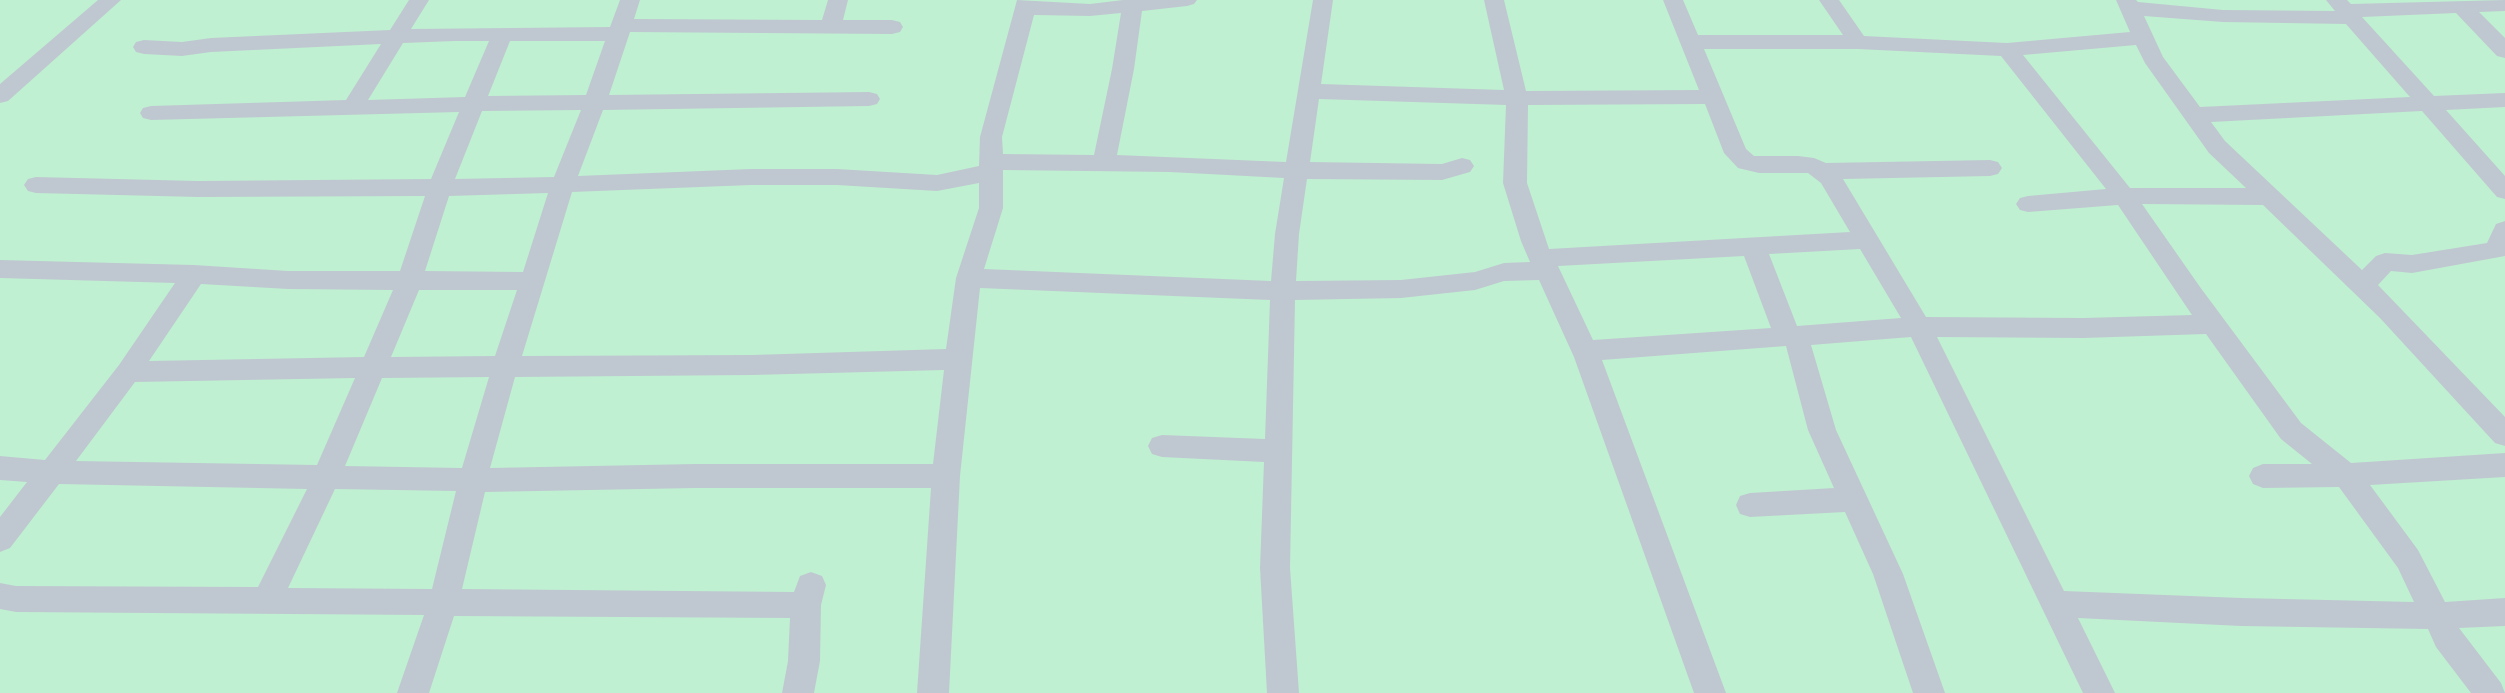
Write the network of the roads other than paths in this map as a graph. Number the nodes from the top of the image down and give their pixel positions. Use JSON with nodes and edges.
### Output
{"nodes":[{"id":1,"x":111,"y":0,"type":"edge"},
{"id":2,"x":419,"y":0,"type":"edge"},
{"id":3,"x":630,"y":0,"type":"edge"},
{"id":4,"x":838,"y":0,"type":"edge"},
{"id":5,"x":1187,"y":0,"type":"edge"},
{"id":6,"x":1323,"y":0,"type":"edge"},
{"id":7,"x":1494,"y":0,"type":"edge"},
{"id":8,"x":1673,"y":0,"type":"edge"},
{"id":9,"x":1829,"y":0,"type":"edge"},
{"id":10,"x":1133,"y":3,"type":"edge"},
{"id":11,"x":2458,"y":3,"type":"edge"},
{"id":12,"x":1026,"y":4,"type":"edge"},
{"id":13,"x":2128,"y":4,"type":"edge"},
{"id":14,"x":2505,"y":5,"type":"edge"},
{"id":15,"x":2344,"y":10,"type":"edge"},
{"id":16,"x":830,"y":27,"type":"junction"},
{"id":17,"x":892,"y":27,"type":"dead end"},
{"id":18,"x":620,"y":30,"type":"junction"},
{"id":19,"x":502,"y":34,"type":"junction"},
{"id":20,"x":398,"y":36,"type":"junction"},
{"id":21,"x":2144,"y":38,"type":"junction"},
{"id":22,"x":1691,"y":42,"type":"junction"},
{"id":23,"x":1858,"y":42,"type":"junction"},
{"id":24,"x":144,"y":47,"type":"dead end"},
{"id":25,"x":2007,"y":50,"type":"junction"},
{"id":26,"x":2505,"y":51,"type":"edge"},
{"id":27,"x":1309,"y":91,"type":"junction"},
{"id":28,"x":0,"y":96,"type":"edge"},
{"id":29,"x":1714,"y":97,"type":"junction"},
{"id":30,"x":1517,"y":98,"type":"junction"},
{"id":31,"x":869,"y":99,"type":"dead end"},
{"id":32,"x":2505,"y":100,"type":"edge"},
{"id":33,"x":595,"y":102,"type":"junction"},
{"id":34,"x":474,"y":104,"type":"junction"},
{"id":35,"x":2426,"y":104,"type":"junction"},
{"id":36,"x":352,"y":108,"type":"junction"},
{"id":37,"x":151,"y":113,"type":"dead end"},
{"id":38,"x":2194,"y":115,"type":"junction"},
{"id":39,"x":1104,"y":163,"type":"junction"},
{"id":40,"x":1462,"y":166,"type":"dead end"},
{"id":41,"x":991,"y":167,"type":"junction"},
{"id":42,"x":1297,"y":168,"type":"junction"},
{"id":43,"x":1990,"y":168,"type":"dead end"},
{"id":44,"x":1821,"y":171,"type":"junction"},
{"id":45,"x":36,"y":185,"type":"dead end"},
{"id":46,"x":562,"y":186,"type":"junction"},
{"id":47,"x":440,"y":187,"type":"junction"},
{"id":48,"x":2505,"y":190,"type":"edge"},
{"id":49,"x":2124,"y":196,"type":"junction"},
{"id":50,"x":2270,"y":197,"type":"junction"},
{"id":51,"x":2028,"y":204,"type":"dead end"},
{"id":52,"x":2505,"y":230,"type":"edge"},
{"id":53,"x":1866,"y":240,"type":"junction"},
{"id":54,"x":1753,"y":246,"type":"junction"},
{"id":55,"x":1545,"y":264,"type":"junction"},
{"id":56,"x":0,"y":269,"type":"edge"},
{"id":57,"x":194,"y":274,"type":"junction"},
{"id":58,"x":969,"y":278,"type":"junction"},
{"id":59,"x":410,"y":280,"type":"junction"},
{"id":60,"x":533,"y":281,"type":"junction"},
{"id":61,"x":2362,"y":286,"type":"junction"},
{"id":62,"x":1283,"y":291,"type":"junction"},
{"id":63,"x":2213,"y":324,"type":"junction"},
{"id":64,"x":1919,"y":327,"type":"junction"},
{"id":65,"x":1792,"y":336,"type":"junction"},
{"id":66,"x":1584,"y":351,"type":"junction"},
{"id":67,"x":959,"y":359,"type":"junction"},
{"id":68,"x":506,"y":366,"type":"junction"},
{"id":69,"x":373,"y":367,"type":"junction"},
{"id":70,"x":128,"y":372,"type":"junction"},
{"id":71,"x":2505,"y":435,"type":"edge"},
{"id":72,"x":1162,"y":446,"type":"dead end"},
{"id":73,"x":1279,"y":451,"type":"junction"},
{"id":74,"x":2505,"y":465,"type":"edge"},
{"id":75,"x":0,"y":468,"type":"edge"},
{"id":76,"x":53,"y":472,"type":"junction"},
{"id":77,"x":2346,"y":475,"type":"junction"},
{"id":78,"x":327,"y":476,"type":"junction"},
{"id":79,"x":946,"y":476,"type":"junction"},
{"id":80,"x":2263,"y":476,"type":"dead end"},
{"id":81,"x":474,"y":480,"type":"junction"},
{"id":82,"x":1854,"y":498,"type":"junction"},
{"id":83,"x":1750,"y":505,"type":"dead end"},
{"id":84,"x":0,"y":539,"type":"edge"},
{"id":85,"x":0,"y":596,"type":"edge"},
{"id":86,"x":267,"y":600,"type":"junction"},
{"id":87,"x":444,"y":601,"type":"junction"},
{"id":88,"x":2055,"y":604,"type":"junction"},
{"id":89,"x":2505,"y":612,"type":"edge"},
{"id":90,"x":2436,"y":616,"type":"junction"},
{"id":91,"x":413,"y":693,"type":"edge"},
{"id":92,"x":798,"y":693,"type":"edge"},
{"id":93,"x":933,"y":693,"type":"edge"},
{"id":94,"x":1283,"y":693,"type":"edge"},
{"id":95,"x":1710,"y":693,"type":"edge"},
{"id":96,"x":1929,"y":693,"type":"edge"},
{"id":97,"x":2099,"y":693,"type":"edge"},
{"id":98,"x":2490,"y":693,"type":"edge"}],
"edges":[{"from":1,"to":28,"type":"street"},
{"from":2,"to":20,"type":"street"},
{"from":3,"to":18,"type":"street"},
{"from":4,"to":16,"type":"street"},
{"from":5,"to":10,"type":"street"},
{"from":6,"to":27,"type":"street"},
{"from":7,"to":30,"type":"street"},
{"from":8,"to":22,"type":"street"},
{"from":9,"to":23,"type":"street"},
{"from":10,"to":12,"type":"street"},
{"from":10,"to":39,"type":"street"},
{"from":11,"to":14,"type":"street"},
{"from":11,"to":15,"type":"street"},
{"from":11,"to":26,"type":"street"},
{"from":12,"to":41,"type":"street"},
{"from":13,"to":15,"type":"street"},
{"from":13,"to":21,"type":"street"},
{"from":15,"to":35,"type":"street"},
{"from":16,"to":17,"type":"street"},
{"from":16,"to":18,"type":"street"},
{"from":18,"to":19,"type":"street"},
{"from":18,"to":33,"type":"street"},
{"from":19,"to":20,"type":"street"},
{"from":19,"to":34,"type":"street"},
{"from":20,"to":24,"type":"street"},
{"from":20,"to":36,"type":"street"},
{"from":21,"to":25,"type":"street"},
{"from":21,"to":38,"type":"street"},
{"from":22,"to":23,"type":"street"},
{"from":22,"to":29,"type":"street"},
{"from":23,"to":25,"type":"street"},
{"from":25,"to":49,"type":"street"},
{"from":27,"to":30,"type":"street"},
{"from":27,"to":42,"type":"street"},
{"from":29,"to":30,"type":"street"},
{"from":29,"to":44,"type":"street"},
{"from":30,"to":55,"type":"street"},
{"from":31,"to":33,"type":"street"},
{"from":32,"to":35,"type":"street"},
{"from":33,"to":34,"type":"street"},
{"from":33,"to":46,"type":"street"},
{"from":34,"to":36,"type":"street"},
{"from":34,"to":47,"type":"street"},
{"from":35,"to":38,"type":"street"},
{"from":35,"to":48,"type":"street"},
{"from":36,"to":37,"type":"street"},
{"from":38,"to":50,"type":"street"},
{"from":39,"to":41,"type":"street"},
{"from":39,"to":42,"type":"street"},
{"from":40,"to":42,"type":"street"},
{"from":41,"to":46,"type":"street"},
{"from":41,"to":58,"type":"street"},
{"from":42,"to":62,"type":"street"},
{"from":43,"to":44,"type":"street"},
{"from":44,"to":53,"type":"street"},
{"from":45,"to":47,"type":"street"},
{"from":46,"to":47,"type":"street"},
{"from":46,"to":60,"type":"street"},
{"from":47,"to":59,"type":"street"},
{"from":49,"to":50,"type":"street"},
{"from":49,"to":51,"type":"street"},
{"from":49,"to":63,"type":"street"},
{"from":50,"to":61,"type":"street"},
{"from":52,"to":61,"type":"street"},
{"from":53,"to":54,"type":"street"},
{"from":53,"to":64,"type":"street"},
{"from":54,"to":55,"type":"street"},
{"from":54,"to":65,"type":"street"},
{"from":55,"to":62,"type":"street"},
{"from":55,"to":66,"type":"street"},
{"from":56,"to":57,"type":"street"},
{"from":57,"to":59,"type":"street"},
{"from":57,"to":70,"type":"street"},
{"from":58,"to":62,"type":"street"},
{"from":58,"to":67,"type":"street"},
{"from":59,"to":60,"type":"street"},
{"from":59,"to":69,"type":"street"},
{"from":60,"to":68,"type":"street"},
{"from":61,"to":71,"type":"street"},
{"from":62,"to":73,"type":"street"},
{"from":63,"to":64,"type":"street"},
{"from":63,"to":77,"type":"street"},
{"from":64,"to":65,"type":"street"},
{"from":64,"to":88,"type":"street"},
{"from":65,"to":66,"type":"street"},
{"from":65,"to":82,"type":"street"},
{"from":66,"to":95,"type":"street"},
{"from":67,"to":68,"type":"street"},
{"from":67,"to":79,"type":"street"},
{"from":68,"to":69,"type":"street"},
{"from":68,"to":81,"type":"street"},
{"from":69,"to":70,"type":"street"},
{"from":69,"to":78,"type":"street"},
{"from":70,"to":76,"type":"street"},
{"from":72,"to":73,"type":"street"},
{"from":73,"to":94,"type":"street"},
{"from":74,"to":77,"type":"street"},
{"from":75,"to":76,"type":"street"},
{"from":76,"to":78,"type":"street"},
{"from":76,"to":84,"type":"street"},
{"from":77,"to":80,"type":"street"},
{"from":77,"to":90,"type":"street"},
{"from":78,"to":81,"type":"street"},
{"from":78,"to":86,"type":"street"},
{"from":79,"to":81,"type":"street"},
{"from":79,"to":93,"type":"street"},
{"from":81,"to":87,"type":"street"},
{"from":82,"to":83,"type":"street"},
{"from":82,"to":96,"type":"street"},
{"from":85,"to":86,"type":"street"},
{"from":86,"to":87,"type":"street"},
{"from":87,"to":91,"type":"street"},
{"from":87,"to":92,"type":"street"},
{"from":88,"to":90,"type":"street"},
{"from":88,"to":97,"type":"street"},
{"from":89,"to":90,"type":"street"},
{"from":90,"to":98,"type":"street"}]}
